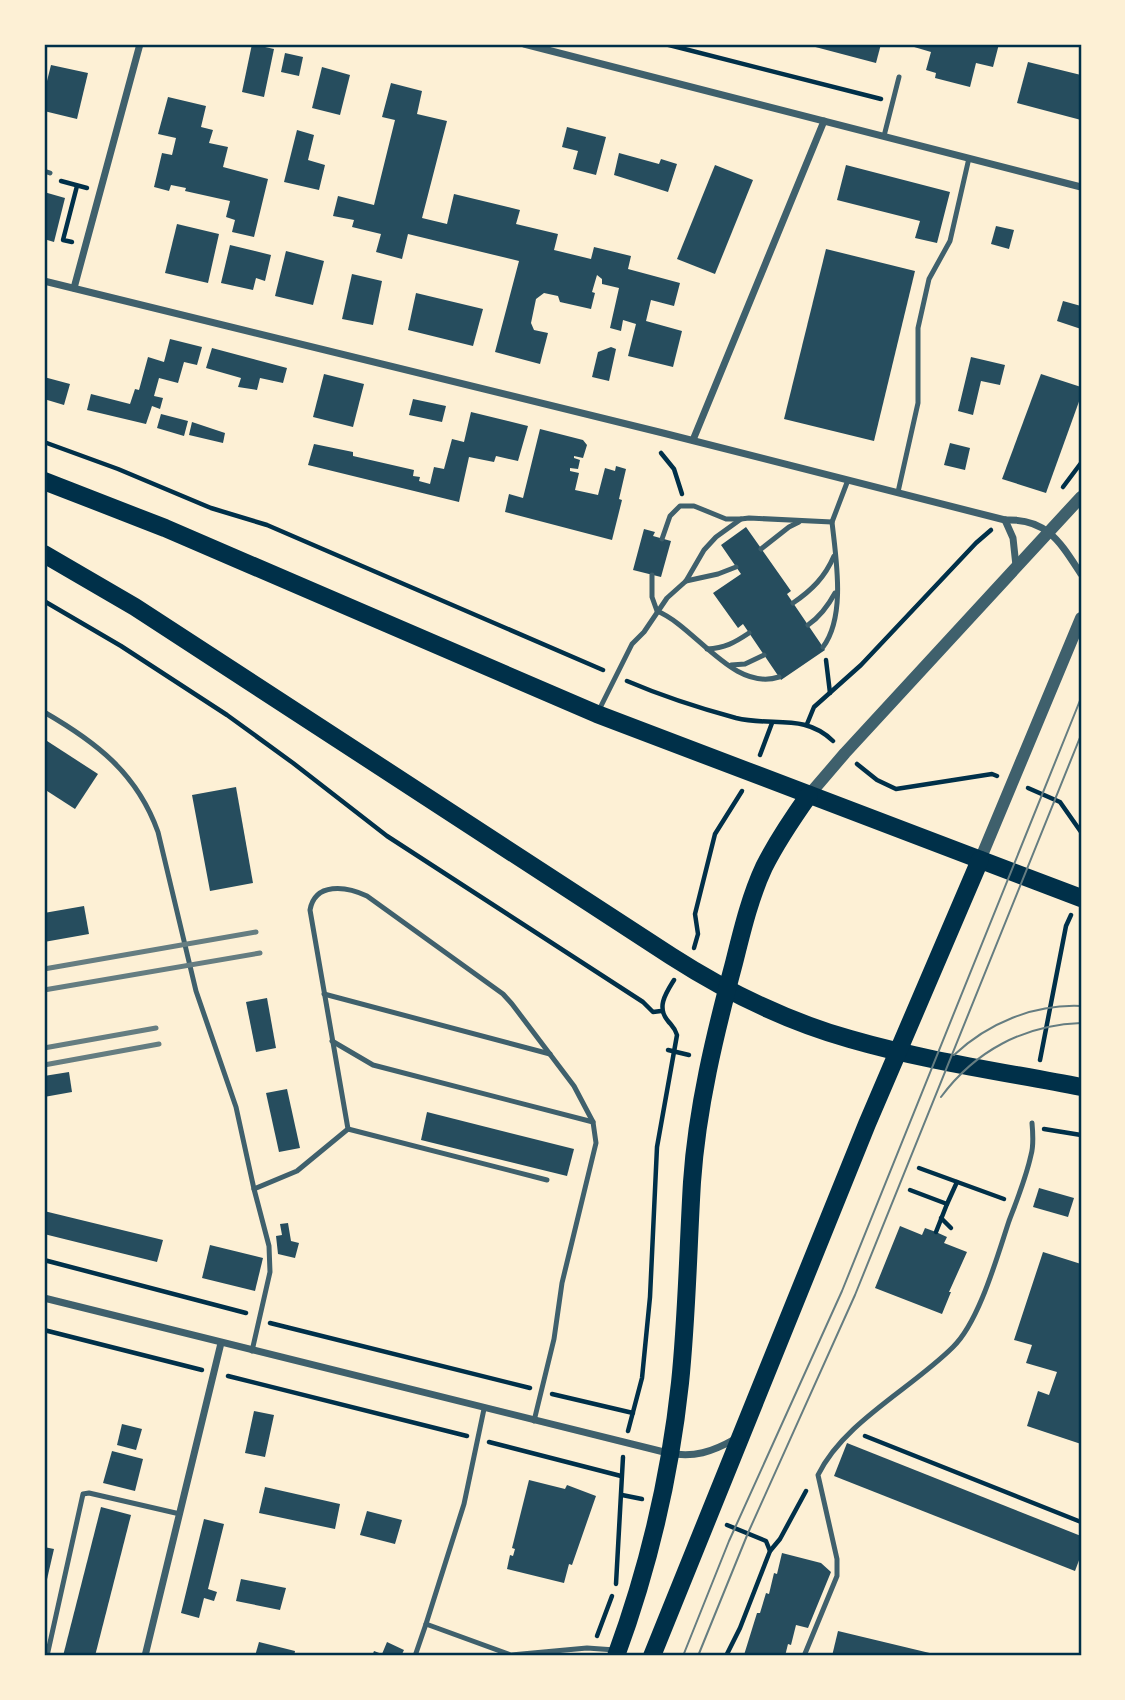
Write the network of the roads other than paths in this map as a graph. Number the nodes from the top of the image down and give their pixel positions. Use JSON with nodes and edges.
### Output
{"nodes":[{"id":1,"x":140,"y":44,"type":"edge"},
{"id":2,"x":524,"y":44,"type":"edge"},
{"id":3,"x":899,"y":77,"type":"dead end"},
{"id":4,"x":824,"y":121,"type":"junction"},
{"id":5,"x":884,"y":136,"type":"junction"},
{"id":6,"x":969,"y":158,"type":"junction"},
{"id":7,"x":1081,"y":187,"type":"edge"},
{"id":8,"x":44,"y":281,"type":"edge"},
{"id":9,"x":74,"y":288,"type":"junction"},
{"id":10,"x":693,"y":440,"type":"junction"},
{"id":11,"x":848,"y":480,"type":"junction"},
{"id":12,"x":44,"y":481,"type":"edge"},
{"id":13,"x":898,"y":492,"type":"junction"},
{"id":14,"x":1081,"y":497,"type":"edge"},
{"id":15,"x":741,"y":519,"type":"junction"},
{"id":16,"x":1005,"y":520,"type":"junction"},
{"id":17,"x":802,"y":521,"type":"junction"},
{"id":18,"x":832,"y":522,"type":"junction"},
{"id":19,"x":1050,"y":533,"type":"junction"},
{"id":20,"x":662,"y":539,"type":"dead end"},
{"id":21,"x":761,"y":549,"type":"dead end"},
{"id":22,"x":835,"y":553,"type":"junction"},
{"id":23,"x":44,"y":554,"type":"edge"},
{"id":24,"x":736,"y":566,"type":"dead end"},
{"id":25,"x":1016,"y":569,"type":"junction"},
{"id":26,"x":1081,"y":574,"type":"edge"},
{"id":27,"x":652,"y":575,"type":"dead end"},
{"id":28,"x":687,"y":581,"type":"junction"},
{"id":29,"x":836,"y":590,"type":"junction"},
{"id":30,"x":793,"y":603,"type":"dead end"},
{"id":31,"x":657,"y":611,"type":"junction"},
{"id":32,"x":1081,"y":618,"type":"edge"},
{"id":33,"x":808,"y":625,"type":"dead end"},
{"id":34,"x":749,"y":633,"type":"dead end"},
{"id":35,"x":823,"y":647,"type":"road end"},
{"id":36,"x":707,"y":649,"type":"junction"},
{"id":37,"x":764,"y":655,"type":"dead end"},
{"id":38,"x":728,"y":664,"type":"junction"},
{"id":39,"x":779,"y":677,"type":"dead end"},
{"id":40,"x":44,"y":712,"type":"edge"},
{"id":41,"x":597,"y":714,"type":"junction"},
{"id":42,"x":809,"y":795,"type":"junction"},
{"id":43,"x":980,"y":860,"type":"junction"},
{"id":44,"x":1081,"y":898,"type":"edge"},
{"id":45,"x":727,"y":989,"type":"junction"},
{"id":46,"x":324,"y":994,"type":"junction"},
{"id":47,"x":332,"y":1041,"type":"junction"},
{"id":48,"x":897,"y":1052,"type":"junction"},
{"id":49,"x":550,"y":1054,"type":"junction"},
{"id":50,"x":1081,"y":1087,"type":"edge"},
{"id":51,"x":593,"y":1122,"type":"junction"},
{"id":52,"x":1032,"y":1124,"type":"dead end"},
{"id":53,"x":348,"y":1129,"type":"junction"},
{"id":54,"x":547,"y":1180,"type":"dead end"},
{"id":55,"x":254,"y":1189,"type":"junction"},
{"id":56,"x":44,"y":1298,"type":"edge"},
{"id":57,"x":221,"y":1343,"type":"junction"},
{"id":58,"x":252,"y":1351,"type":"junction"},
{"id":59,"x":484,"y":1409,"type":"junction"},
{"id":60,"x":534,"y":1421,"type":"junction"},
{"id":61,"x":741,"y":1435,"type":"junction"},
{"id":62,"x":668,"y":1453,"type":"junction"},
{"id":63,"x":180,"y":1514,"type":"junction"},
{"id":64,"x":426,"y":1624,"type":"junction"},
{"id":65,"x":617,"y":1653,"type":"edge"},
{"id":66,"x":47,"y":1656,"type":"edge"},
{"id":67,"x":145,"y":1656,"type":"edge"},
{"id":68,"x":415,"y":1656,"type":"edge"},
{"id":69,"x":511,"y":1656,"type":"edge"},
{"id":70,"x":652,"y":1656,"type":"edge"},
{"id":71,"x":804,"y":1656,"type":"edge"}],
"edges":[{"from":1,"to":9,"type":"street"},
{"from":2,"to":4,"type":"street"},
{"from":3,"to":5,"type":"lane"},
{"from":4,"to":5,"type":"street"},
{"from":4,"to":10,"type":"street"},
{"from":5,"to":6,"type":"street"},
{"from":6,"to":7,"type":"street"},
{"from":6,"to":13,"type":"lane"},
{"from":8,"to":9,"type":"street"},
{"from":9,"to":10,"type":"street"},
{"from":10,"to":11,"type":"street"},
{"from":11,"to":13,"type":"street"},
{"from":11,"to":18,"type":"lane"},
{"from":12,"to":41,"type":"main road"},
{"from":13,"to":16,"type":"street"},
{"from":14,"to":19,"type":"street"},
{"from":15,"to":17,"type":"lane"},
{"from":15,"to":20,"type":"lane"},
{"from":15,"to":28,"type":"lane"},
{"from":16,"to":19,"type":"street"},
{"from":16,"to":25,"type":"street"},
{"from":17,"to":18,"type":"lane"},
{"from":17,"to":21,"type":"lane"},
{"from":18,"to":22,"type":"lane"},
{"from":19,"to":25,"type":"street"},
{"from":19,"to":26,"type":"street"},
{"from":22,"to":29,"type":"lane"},
{"from":22,"to":30,"type":"lane"},
{"from":23,"to":45,"type":"main road"},
{"from":24,"to":28,"type":"lane"},
{"from":25,"to":42,"type":"street"},
{"from":27,"to":31,"type":"lane"},
{"from":28,"to":31,"type":"lane"},
{"from":29,"to":33,"type":"lane"},
{"from":29,"to":35,"type":"lane"},
{"from":31,"to":36,"type":"lane"},
{"from":31,"to":41,"type":"lane"},
{"from":32,"to":43,"type":"street"},
{"from":34,"to":36,"type":"lane"},
{"from":36,"to":38,"type":"lane"},
{"from":37,"to":38,"type":"lane"},
{"from":38,"to":39,"type":"lane"},
{"from":40,"to":55,"type":"lane"},
{"from":41,"to":42,"type":"main road"},
{"from":42,"to":43,"type":"main road"},
{"from":42,"to":45,"type":"main road"},
{"from":43,"to":44,"type":"main road"},
{"from":43,"to":48,"type":"main road"},
{"from":45,"to":48,"type":"main road"},
{"from":45,"to":62,"type":"main road"},
{"from":46,"to":47,"type":"lane"},
{"from":46,"to":49,"type":"lane"},
{"from":46,"to":49,"type":"lane"},
{"from":47,"to":51,"type":"lane"},
{"from":47,"to":53,"type":"lane"},
{"from":48,"to":50,"type":"main road"},
{"from":48,"to":61,"type":"main road"},
{"from":49,"to":51,"type":"lane"},
{"from":51,"to":60,"type":"lane"},
{"from":52,"to":71,"type":"lane"},
{"from":53,"to":54,"type":"lane"},
{"from":53,"to":55,"type":"lane"},
{"from":55,"to":58,"type":"lane"},
{"from":56,"to":57,"type":"street"},
{"from":57,"to":58,"type":"street"},
{"from":57,"to":63,"type":"street"},
{"from":58,"to":59,"type":"street"},
{"from":59,"to":60,"type":"street"},
{"from":59,"to":64,"type":"lane"},
{"from":60,"to":62,"type":"street"},
{"from":61,"to":62,"type":"street"},
{"from":61,"to":70,"type":"main road"},
{"from":62,"to":65,"type":"main road"},
{"from":63,"to":66,"type":"lane"},
{"from":63,"to":67,"type":"street"},
{"from":64,"to":68,"type":"lane"},
{"from":64,"to":69,"type":"lane"},
{"from":65,"to":69,"type":"lane"}]}
